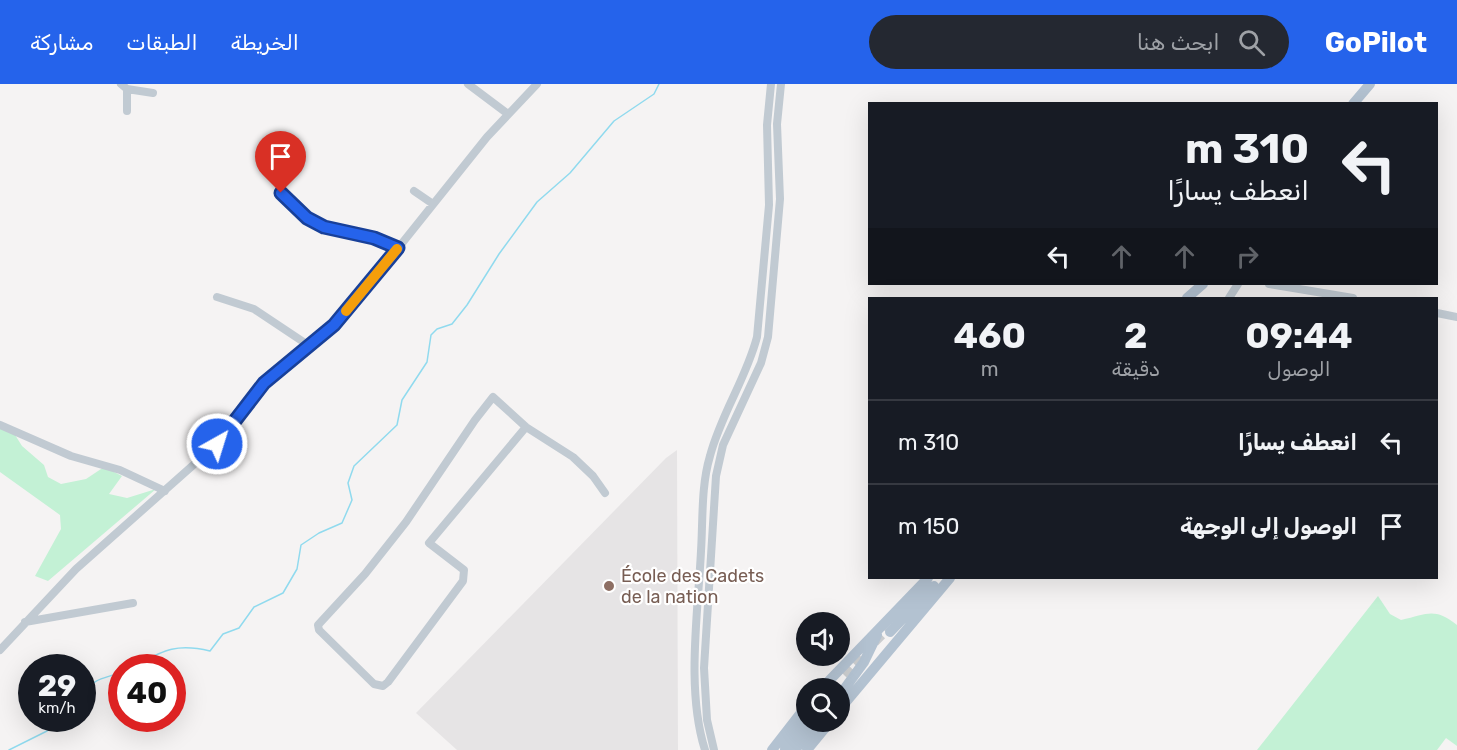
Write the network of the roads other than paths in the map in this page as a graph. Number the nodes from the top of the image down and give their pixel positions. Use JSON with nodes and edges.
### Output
{"nodes":[{"id":1,"x":537,"y":84,"type":"edge"},
{"id":2,"x":771,"y":84,"type":"edge"},
{"id":3,"x":781,"y":84,"type":"edge"},
{"id":4,"x":1360,"y":84,"type":"edge"},
{"id":5,"x":1370,"y":84,"type":"edge"},
{"id":6,"x":473,"y":85,"type":"edge"},
{"id":7,"x":124,"y":86,"type":"edge"},
{"id":8,"x":153,"y":93,"type":"dead end"},
{"id":9,"x":1346,"y":102,"type":"edge"},
{"id":10,"x":1355,"y":102,"type":"edge"},
{"id":11,"x":127,"y":111,"type":"dead end"},
{"id":12,"x":508,"y":114,"type":"junction"},
{"id":13,"x":414,"y":191,"type":"dead end"},
{"id":14,"x":281,"y":193,"type":"dead end"},
{"id":15,"x":433,"y":204,"type":"junction"},
{"id":16,"x":398,"y":248,"type":"junction"},
{"id":17,"x":1191,"y":285,"type":"edge"},
{"id":18,"x":1202,"y":285,"type":"edge"},
{"id":19,"x":1275,"y":285,"type":"edge"},
{"id":20,"x":217,"y":297,"type":"dead end"},
{"id":21,"x":1180,"y":297,"type":"edge"},
{"id":22,"x":1188,"y":297,"type":"edge"},
{"id":23,"x":1347,"y":297,"type":"edge"},
{"id":24,"x":1438,"y":313,"type":"edge"},
{"id":25,"x":1457,"y":317,"type":"edge"},
{"id":26,"x":308,"y":345,"type":"junction"},
{"id":27,"x":0,"y":425,"type":"edge"},
{"id":28,"x":526,"y":426,"type":"junction"},
{"id":29,"x":165,"y":491,"type":"junction"},
{"id":30,"x":604,"y":493,"type":"dead end"},
{"id":31,"x":927,"y":579,"type":"edge"},
{"id":32,"x":935,"y":579,"type":"edge"},
{"id":33,"x":941,"y":579,"type":"edge"},
{"id":34,"x":949,"y":579,"type":"edge"},
{"id":35,"x":133,"y":603,"type":"dead end"},
{"id":36,"x":26,"y":622,"type":"junction"},
{"id":37,"x":889,"y":631,"type":"junction"},
{"id":38,"x":0,"y":650,"type":"edge"},
{"id":39,"x":834,"y":678,"type":"edge"},
{"id":40,"x":850,"y":681,"type":"edge"},
{"id":41,"x":850,"y":687,"type":"edge"},
{"id":42,"x":850,"y":693,"type":"edge"},
{"id":43,"x":796,"y":725,"type":"edge"},
{"id":44,"x":796,"y":730,"type":"edge"},
{"id":45,"x":798,"y":732,"type":"edge"},
{"id":46,"x":806,"y":732,"type":"edge"},
{"id":47,"x":813,"y":732,"type":"edge"},
{"id":48,"x":822,"y":732,"type":"edge"},
{"id":49,"x":783,"y":749,"type":"edge"},
{"id":50,"x":705,"y":750,"type":"edge"},
{"id":51,"x":714,"y":750,"type":"edge"},
{"id":52,"x":800,"y":750,"type":"edge"},
{"id":53,"x":807,"y":750,"type":"edge"}],
"edges":[{"from":1,"to":12,"type":"street"},
{"from":2,"to":50,"type":"street"},
{"from":3,"to":51,"type":"street"},
{"from":4,"to":9,"type":"main road"},
{"from":5,"to":10,"type":"main road"},
{"from":6,"to":12,"type":"street"},
{"from":7,"to":8,"type":"street"},
{"from":7,"to":11,"type":"street"},
{"from":12,"to":15,"type":"street"},
{"from":13,"to":15,"type":"street"},
{"from":14,"to":16,"type":"street"},
{"from":15,"to":16,"type":"street"},
{"from":16,"to":26,"type":"street"},
{"from":17,"to":21,"type":"main road"},
{"from":18,"to":22,"type":"main road"},
{"from":19,"to":23,"type":"street"},
{"from":20,"to":26,"type":"street"},
{"from":24,"to":25,"type":"street"},
{"from":26,"to":29,"type":"street"},
{"from":27,"to":29,"type":"street"},
{"from":28,"to":28,"type":"street"},
{"from":28,"to":30,"type":"street"},
{"from":29,"to":36,"type":"street"},
{"from":31,"to":37,"type":"main road"},
{"from":32,"to":37,"type":"main road"},
{"from":33,"to":37,"type":"main road"},
{"from":34,"to":37,"type":"main road"},
{"from":35,"to":36,"type":"street"},
{"from":36,"to":38,"type":"street"},
{"from":37,"to":39,"type":"main road"},
{"from":37,"to":40,"type":"main road"},
{"from":37,"to":41,"type":"main road"},
{"from":37,"to":42,"type":"main road"},
{"from":43,"to":49,"type":"main road"},
{"from":44,"to":49,"type":"main road"},
{"from":45,"to":49,"type":"main road"},
{"from":46,"to":49,"type":"main road"},
{"from":47,"to":52,"type":"main road"},
{"from":48,"to":53,"type":"main road"}]}
